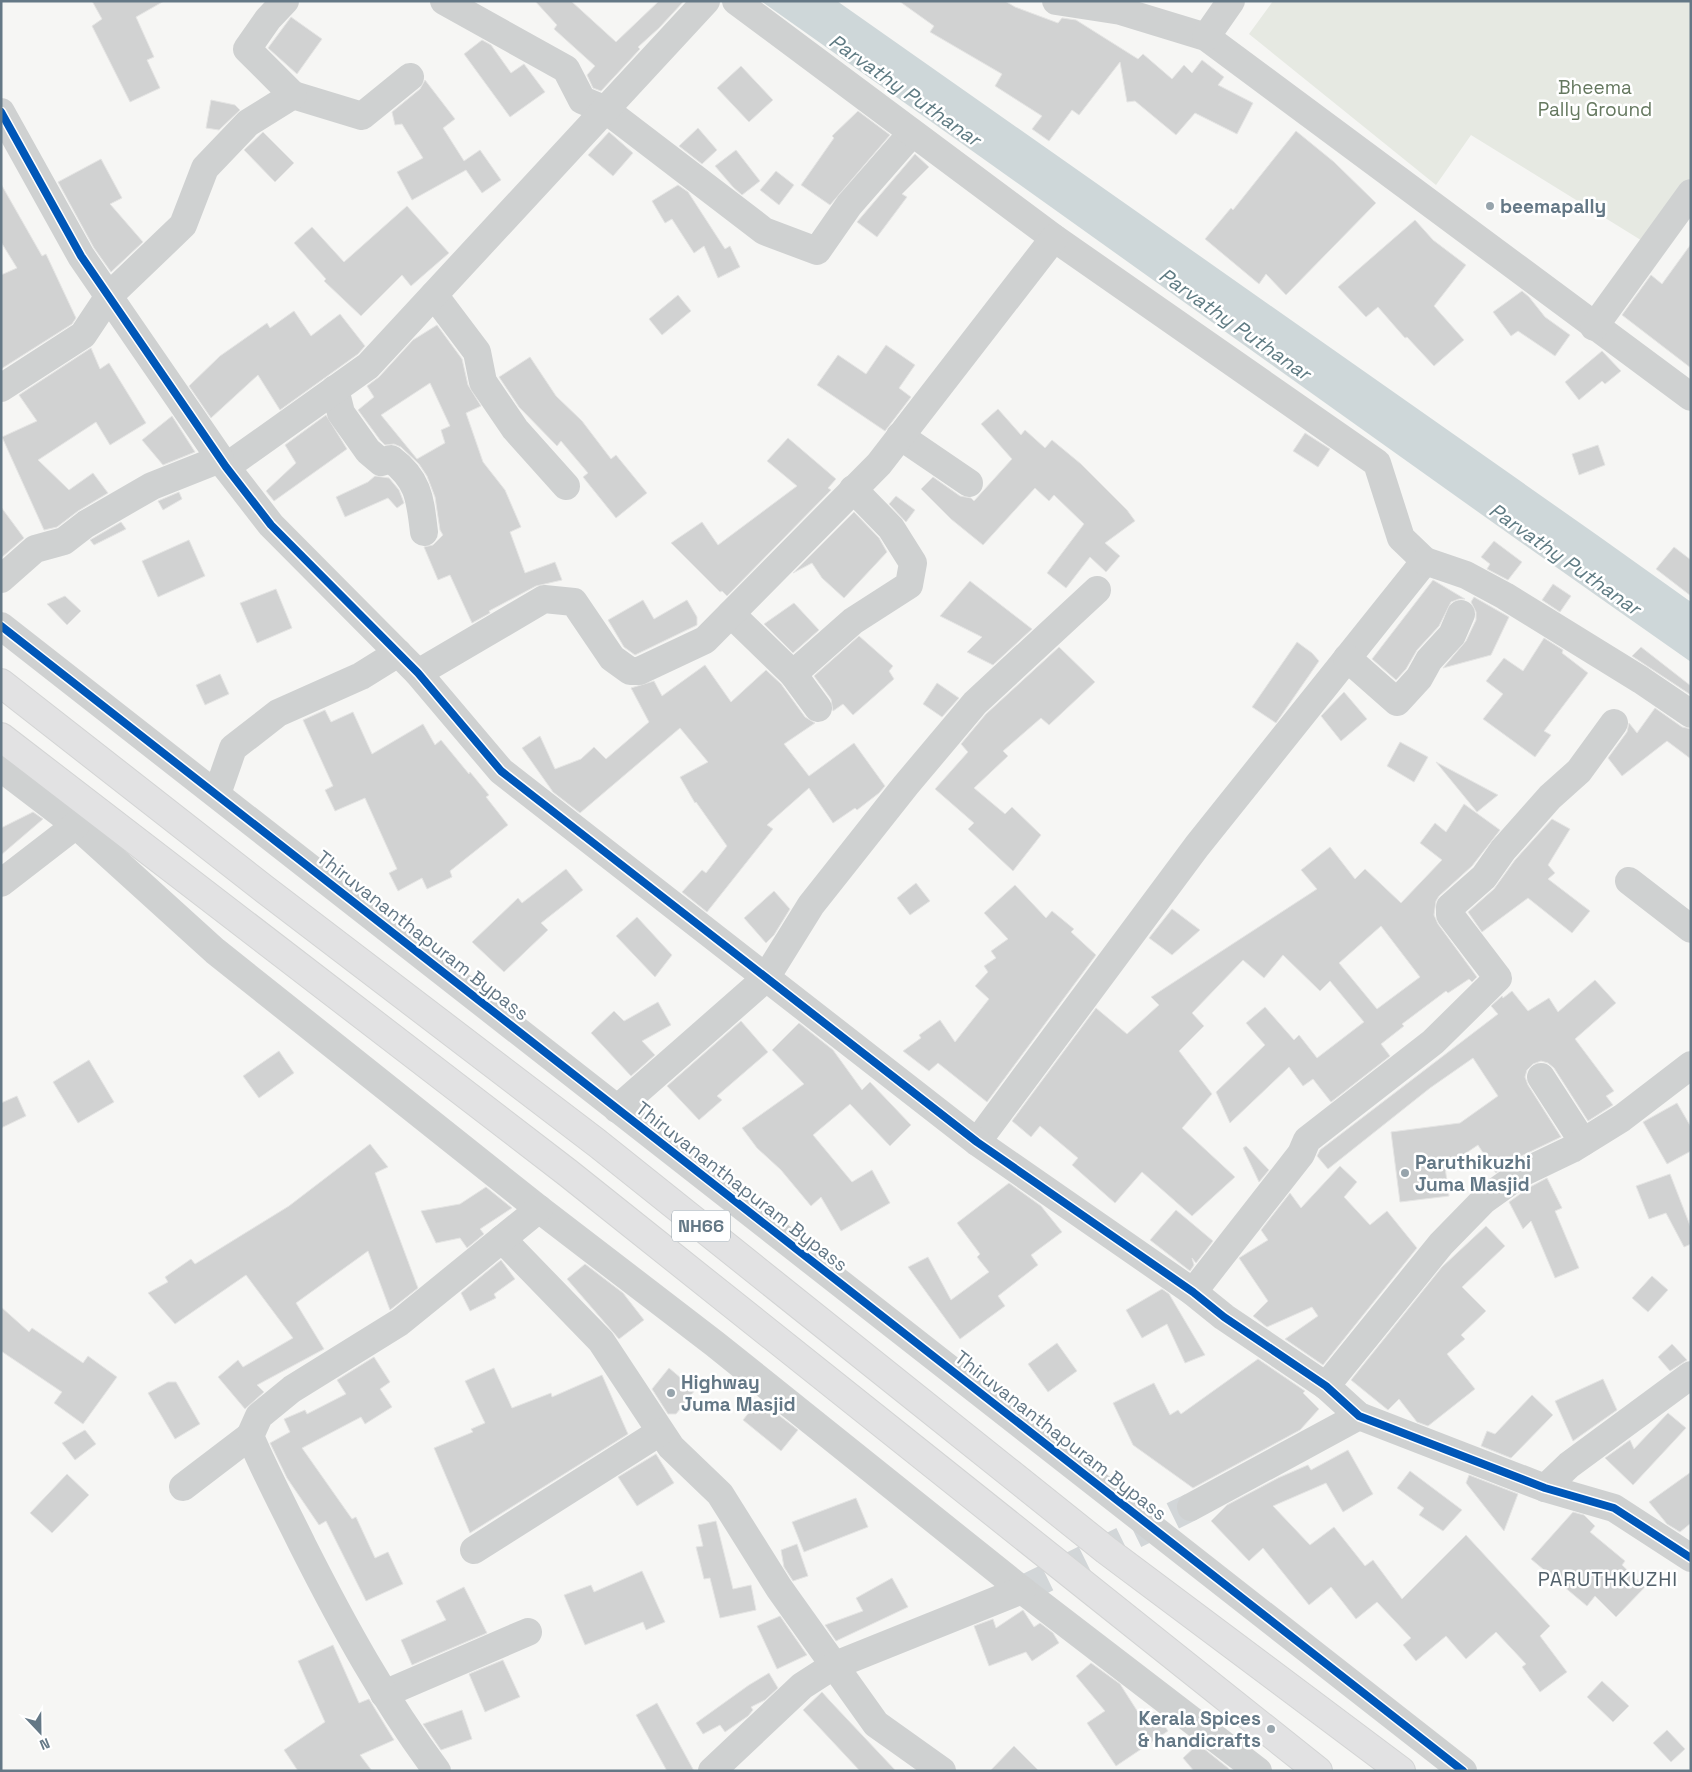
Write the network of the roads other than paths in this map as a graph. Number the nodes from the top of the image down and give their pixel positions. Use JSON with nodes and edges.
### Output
{"nodes":[{"id":1,"x":285,"y":1,"type":"edge"},
{"id":2,"x":444,"y":1,"type":"edge"},
{"id":3,"x":706,"y":1,"type":"edge"},
{"id":4,"x":736,"y":1,"type":"edge"},
{"id":5,"x":1056,"y":1,"type":"edge"},
{"id":6,"x":1231,"y":1,"type":"edge"},
{"id":7,"x":1206,"y":37,"type":"junction"},
{"id":8,"x":410,"y":77,"type":"dead end"},
{"id":9,"x":293,"y":94,"type":"junction"},
{"id":10,"x":606,"y":110,"type":"junction"},
{"id":11,"x":1,"y":112,"type":"edge"},
{"id":12,"x":912,"y":133,"type":"junction"},
{"id":13,"x":1691,"y":193,"type":"edge"},
{"id":14,"x":1054,"y":238,"type":"junction"},
{"id":15,"x":434,"y":295,"type":"junction"},
{"id":16,"x":109,"y":296,"type":"junction"},
{"id":17,"x":1594,"y":327,"type":"junction"},
{"id":18,"x":1,"y":388,"type":"edge"},
{"id":19,"x":335,"y":389,"type":"junction"},
{"id":20,"x":1691,"y":397,"type":"edge"},
{"id":21,"x":900,"y":436,"type":"junction"},
{"id":22,"x":223,"y":463,"type":"junction"},
{"id":23,"x":969,"y":483,"type":"dead end"},
{"id":24,"x":566,"y":486,"type":"dead end"},
{"id":25,"x":854,"y":489,"type":"junction"},
{"id":26,"x":424,"y":532,"type":"dead end"},
{"id":27,"x":1425,"y":561,"type":"junction"},
{"id":28,"x":1,"y":580,"type":"edge"},
{"id":29,"x":1096,"y":590,"type":"dead end"},
{"id":30,"x":731,"y":614,"type":"junction"},
{"id":31,"x":1461,"y":614,"type":"dead end"},
{"id":32,"x":1,"y":626,"type":"edge"},
{"id":33,"x":398,"y":653,"type":"junction"},
{"id":34,"x":1347,"y":658,"type":"junction"},
{"id":35,"x":418,"y":673,"type":"junction"},
{"id":36,"x":793,"y":674,"type":"junction"},
{"id":37,"x":1,"y":683,"type":"edge"},
{"id":38,"x":818,"y":708,"type":"dead end"},
{"id":39,"x":1691,"y":714,"type":"edge"},
{"id":40,"x":1614,"y":723,"type":"dead end"},
{"id":41,"x":1,"y":737,"type":"edge"},
{"id":42,"x":1,"y":768,"type":"edge"},
{"id":43,"x":217,"y":794,"type":"junction"},
{"id":44,"x":76,"y":825,"type":"junction"},
{"id":45,"x":1629,"y":881,"type":"dead end"},
{"id":46,"x":1,"y":883,"type":"edge"},
{"id":47,"x":1691,"y":929,"type":"edge"},
{"id":48,"x":766,"y":979,"type":"junction"},
{"id":49,"x":1691,"y":1065,"type":"edge"},
{"id":50,"x":1541,"y":1077,"type":"dead end"},
{"id":51,"x":617,"y":1109,"type":"junction"},
{"id":52,"x":977,"y":1142,"type":"junction"},
{"id":53,"x":1583,"y":1142,"type":"junction"},
{"id":54,"x":539,"y":1209,"type":"junction"},
{"id":55,"x":502,"y":1239,"type":"junction"},
{"id":56,"x":1192,"y":1292,"type":"junction"},
{"id":57,"x":1691,"y":1375,"type":"edge"},
{"id":58,"x":1326,"y":1386,"type":"junction"},
{"id":59,"x":1359,"y":1416,"type":"junction"},
{"id":60,"x":660,"y":1432,"type":"junction"},
{"id":61,"x":250,"y":1436,"type":"junction"},
{"id":62,"x":183,"y":1486,"type":"dead end"},
{"id":63,"x":1545,"y":1488,"type":"junction"},
{"id":64,"x":1191,"y":1507,"type":"tunnel mouth"},
{"id":65,"x":474,"y":1550,"type":"dead end"},
{"id":66,"x":1691,"y":1558,"type":"edge"},
{"id":67,"x":1022,"y":1590,"type":"junction"},
{"id":68,"x":528,"y":1632,"type":"dead end"},
{"id":69,"x":833,"y":1666,"type":"junction"},
{"id":70,"x":384,"y":1694,"type":"junction"},
{"id":71,"x":437,"y":1771,"type":"edge"},
{"id":72,"x":712,"y":1771,"type":"edge"},
{"id":73,"x":942,"y":1771,"type":"edge"},
{"id":74,"x":1258,"y":1771,"type":"edge"},
{"id":75,"x":1318,"y":1771,"type":"edge"},
{"id":76,"x":1401,"y":1771,"type":"edge"},
{"id":77,"x":1463,"y":1771,"type":"edge"}],
"edges":[{"from":1,"to":9,"type":"street"},
{"from":2,"to":10,"type":"street"},
{"from":3,"to":10,"type":"street"},
{"from":4,"to":12,"type":"street"},
{"from":5,"to":7,"type":"street"},
{"from":6,"to":7,"type":"street"},
{"from":7,"to":17,"type":"street"},
{"from":8,"to":9,"type":"street"},
{"from":9,"to":16,"type":"street"},
{"from":10,"to":12,"type":"street"},
{"from":10,"to":15,"type":"street"},
{"from":11,"to":16,"type":"street"},
{"from":12,"to":14,"type":"street"},
{"from":13,"to":17,"type":"street"},
{"from":14,"to":21,"type":"street"},
{"from":14,"to":27,"type":"street"},
{"from":15,"to":19,"type":"street"},
{"from":15,"to":24,"type":"street"},
{"from":16,"to":18,"type":"street"},
{"from":16,"to":22,"type":"street"},
{"from":17,"to":20,"type":"street"},
{"from":19,"to":22,"type":"street"},
{"from":19,"to":26,"type":"street"},
{"from":21,"to":23,"type":"street"},
{"from":21,"to":25,"type":"street"},
{"from":22,"to":28,"type":"street"},
{"from":22,"to":33,"type":"street"},
{"from":25,"to":30,"type":"street"},
{"from":25,"to":36,"type":"street"},
{"from":27,"to":34,"type":"street"},
{"from":27,"to":39,"type":"street"},
{"from":29,"to":48,"type":"street"},
{"from":30,"to":35,"type":"street"},
{"from":30,"to":36,"type":"street"},
{"from":31,"to":34,"type":"street"},
{"from":32,"to":43,"type":"street","name":"Thiruvananthapuram Bypass"},
{"from":33,"to":35,"type":"street"},
{"from":33,"to":43,"type":"street"},
{"from":34,"to":52,"type":"street"},
{"from":35,"to":48,"type":"street"},
{"from":36,"to":38,"type":"street"},
{"from":37,"to":76,"type":"highway","number":"NH66"},
{"from":40,"to":56,"type":"street"},
{"from":41,"to":75,"type":"highway","number":"NH66"},
{"from":42,"to":44,"type":"street"},
{"from":43,"to":51,"type":"street","name":"Thiruvananthapuram Bypass"},
{"from":44,"to":46,"type":"street"},
{"from":44,"to":54,"type":"street"},
{"from":45,"to":47,"type":"street"},
{"from":48,"to":51,"type":"street"},
{"from":48,"to":52,"type":"street"},
{"from":49,"to":53,"type":"street"},
{"from":50,"to":53,"type":"street"},
{"from":51,"to":77,"type":"street","name":"Thiruvananthapuram Bypass"},
{"from":52,"to":56,"type":"street"},
{"from":53,"to":58,"type":"street"},
{"from":54,"to":55,"type":"street"},
{"from":54,"to":67,"type":"street"},
{"from":55,"to":60,"type":"street"},
{"from":55,"to":61,"type":"street"},
{"from":56,"to":58,"type":"street"},
{"from":57,"to":63,"type":"street"},
{"from":58,"to":59,"type":"street"},
{"from":59,"to":63,"type":"street"},
{"from":59,"to":64,"type":"street"},
{"from":60,"to":65,"type":"street"},
{"from":60,"to":69,"type":"street"},
{"from":61,"to":62,"type":"street"},
{"from":61,"to":70,"type":"street"},
{"from":63,"to":66,"type":"street"},
{"from":67,"to":69,"type":"street"},
{"from":67,"to":74,"type":"street"},
{"from":68,"to":70,"type":"street"},
{"from":69,"to":72,"type":"street"},
{"from":69,"to":73,"type":"street"},
{"from":70,"to":71,"type":"street"}]}
